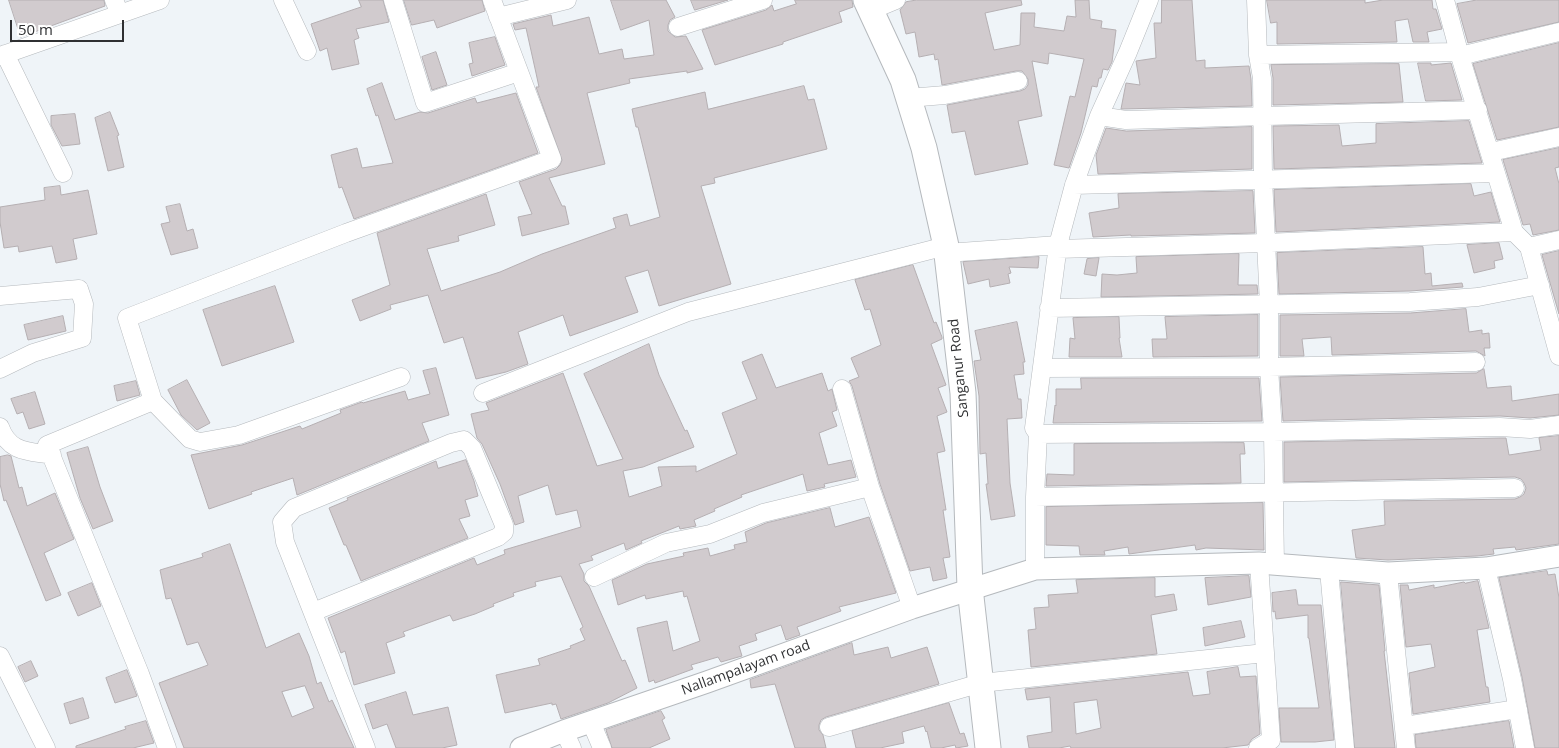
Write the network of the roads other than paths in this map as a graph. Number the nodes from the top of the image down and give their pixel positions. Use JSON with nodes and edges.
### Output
{"nodes":[{"id":1,"x":160,"y":0,"type":"edge"},
{"id":2,"x":283,"y":0,"type":"edge"},
{"id":3,"x":393,"y":0,"type":"edge"},
{"id":4,"x":492,"y":0,"type":"edge"},
{"id":5,"x":566,"y":0,"type":"edge"},
{"id":6,"x":763,"y":0,"type":"edge"},
{"id":7,"x":896,"y":0,"type":"edge"},
{"id":8,"x":1149,"y":0,"type":"edge"},
{"id":9,"x":1256,"y":0,"type":"edge"},
{"id":10,"x":1445,"y":0,"type":"edge"},
{"id":11,"x":869,"y":5,"type":"edge"},
{"id":12,"x":117,"y":7,"type":"edge"},
{"id":13,"x":498,"y":16,"type":"junction"},
{"id":14,"x":678,"y":26,"type":"dead end"},
{"id":15,"x":1559,"y":32,"type":"edge"},
{"id":16,"x":307,"y":51,"type":"dead end"},
{"id":17,"x":1460,"y":54,"type":"junction"},
{"id":18,"x":2,"y":55,"type":"edge"},
{"id":19,"x":1258,"y":55,"type":"junction"},
{"id":20,"x":519,"y":72,"type":"junction"},
{"id":21,"x":1018,"y":81,"type":"dead end"},
{"id":22,"x":908,"y":98,"type":"junction"},
{"id":23,"x":1478,"y":110,"type":"junction"},
{"id":24,"x":1263,"y":115,"type":"junction"},
{"id":25,"x":1099,"y":116,"type":"junction"},
{"id":26,"x":1559,"y":137,"type":"edge"},
{"id":27,"x":1491,"y":152,"type":"junction"},
{"id":28,"x":1496,"y":172,"type":"junction"},
{"id":29,"x":63,"y":173,"type":"dead end"},
{"id":30,"x":1262,"y":178,"type":"junction"},
{"id":31,"x":1074,"y":185,"type":"junction"},
{"id":32,"x":1514,"y":232,"type":"junction"},
{"id":33,"x":1559,"y":240,"type":"edge"},
{"id":34,"x":1265,"y":244,"type":"junction"},
{"id":35,"x":1057,"y":247,"type":"junction"},
{"id":36,"x":1529,"y":247,"type":"junction"},
{"id":37,"x":946,"y":249,"type":"junction"},
{"id":38,"x":1540,"y":285,"type":"junction"},
{"id":39,"x":0,"y":296,"type":"edge"},
{"id":40,"x":1269,"y":305,"type":"junction"},
{"id":41,"x":1049,"y":308,"type":"junction"},
{"id":42,"x":1559,"y":356,"type":"edge"},
{"id":43,"x":1476,"y":362,"type":"dead end"},
{"id":44,"x":1269,"y":367,"type":"junction"},
{"id":45,"x":1042,"y":368,"type":"junction"},
{"id":46,"x":0,"y":369,"type":"edge"},
{"id":47,"x":401,"y":377,"type":"dead end"},
{"id":48,"x":842,"y":388,"type":"dead end"},
{"id":49,"x":483,"y":393,"type":"dead end"},
{"id":50,"x":153,"y":401,"type":"junction"},
{"id":51,"x":1559,"y":425,"type":"edge"},
{"id":52,"x":0,"y":428,"type":"edge"},
{"id":53,"x":1273,"y":432,"type":"junction"},
{"id":54,"x":1038,"y":434,"type":"junction"},
{"id":55,"x":52,"y":455,"type":"junction"},
{"id":56,"x":870,"y":487,"type":"junction"},
{"id":57,"x":1515,"y":488,"type":"dead end"},
{"id":58,"x":1274,"y":494,"type":"junction"},
{"id":59,"x":1035,"y":497,"type":"junction"},
{"id":60,"x":1558,"y":559,"type":"edge"},
{"id":61,"x":1267,"y":564,"type":"junction"},
{"id":62,"x":1486,"y":568,"type":"junction"},
{"id":63,"x":1035,"y":569,"type":"junction"},
{"id":64,"x":1329,"y":570,"type":"junction"},
{"id":65,"x":1388,"y":573,"type":"junction"},
{"id":66,"x":594,"y":577,"type":"dead end"},
{"id":67,"x":970,"y":588,"type":"junction"},
{"id":68,"x":912,"y":608,"type":"junction"},
{"id":69,"x":313,"y":612,"type":"junction"},
{"id":70,"x":1264,"y":653,"type":"junction"},
{"id":71,"x":0,"y":656,"type":"edge"},
{"id":72,"x":981,"y":683,"type":"junction"},
{"id":73,"x":1518,"y":709,"type":"junction"},
{"id":74,"x":591,"y":722,"type":"junction"},
{"id":75,"x":1404,"y":726,"type":"junction"},
{"id":76,"x":829,"y":727,"type":"dead end"},
{"id":77,"x":568,"y":739,"type":"edge"},
{"id":78,"x":46,"y":748,"type":"edge"},
{"id":79,"x":168,"y":748,"type":"edge"},
{"id":80,"x":366,"y":748,"type":"edge"},
{"id":81,"x":521,"y":748,"type":"edge"},
{"id":82,"x":602,"y":748,"type":"edge"},
{"id":83,"x":988,"y":748,"type":"edge"},
{"id":84,"x":1258,"y":748,"type":"edge"},
{"id":85,"x":1344,"y":748,"type":"edge"},
{"id":86,"x":1406,"y":748,"type":"edge"},
{"id":87,"x":1526,"y":748,"type":"edge"}],
"edges":[{"from":1,"to":12,"type":"street"},
{"from":2,"to":16,"type":"street"},
{"from":3,"to":20,"type":"street"},
{"from":4,"to":13,"type":"street"},
{"from":5,"to":13,"type":"street"},
{"from":6,"to":14,"type":"street"},
{"from":7,"to":11,"type":"street"},
{"from":8,"to":25,"type":"street"},
{"from":9,"to":19,"type":"street"},
{"from":10,"to":17,"type":"street"},
{"from":11,"to":22,"type":"main road","name":"Sanganur Road"},
{"from":12,"to":18,"type":"street"},
{"from":13,"to":20,"type":"street"},
{"from":15,"to":17,"type":"street"},
{"from":17,"to":19,"type":"street"},
{"from":17,"to":23,"type":"street"},
{"from":18,"to":29,"type":"street"},
{"from":19,"to":24,"type":"street"},
{"from":20,"to":50,"type":"street"},
{"from":21,"to":22,"type":"street"},
{"from":22,"to":37,"type":"main road","name":"Sanganur Road"},
{"from":23,"to":24,"type":"street"},
{"from":23,"to":27,"type":"street"},
{"from":24,"to":25,"type":"street"},
{"from":24,"to":30,"type":"street"},
{"from":25,"to":31,"type":"street"},
{"from":26,"to":27,"type":"street"},
{"from":27,"to":28,"type":"street"},
{"from":28,"to":30,"type":"street"},
{"from":28,"to":32,"type":"street"},
{"from":30,"to":31,"type":"street"},
{"from":30,"to":34,"type":"street"},
{"from":31,"to":35,"type":"street"},
{"from":32,"to":34,"type":"street"},
{"from":32,"to":36,"type":"street"},
{"from":33,"to":36,"type":"street"},
{"from":34,"to":35,"type":"street"},
{"from":34,"to":40,"type":"street"},
{"from":35,"to":37,"type":"street"},
{"from":35,"to":41,"type":"street"},
{"from":36,"to":38,"type":"street"},
{"from":37,"to":49,"type":"street"},
{"from":37,"to":67,"type":"main road","name":"Sanganur Road"},
{"from":38,"to":40,"type":"street"},
{"from":38,"to":42,"type":"street"},
{"from":39,"to":46,"type":"street"},
{"from":40,"to":41,"type":"street"},
{"from":40,"to":44,"type":"street"},
{"from":41,"to":45,"type":"street"},
{"from":43,"to":44,"type":"street"},
{"from":44,"to":45,"type":"street"},
{"from":44,"to":53,"type":"street"},
{"from":45,"to":54,"type":"street"},
{"from":47,"to":50,"type":"street"},
{"from":48,"to":56,"type":"street"},
{"from":50,"to":55,"type":"street"},
{"from":51,"to":53,"type":"street"},
{"from":52,"to":55,"type":"street"},
{"from":53,"to":54,"type":"street"},
{"from":53,"to":58,"type":"street"},
{"from":54,"to":59,"type":"street"},
{"from":55,"to":79,"type":"street"},
{"from":56,"to":66,"type":"street"},
{"from":56,"to":68,"type":"street"},
{"from":57,"to":58,"type":"street"},
{"from":58,"to":59,"type":"street"},
{"from":58,"to":61,"type":"street"},
{"from":59,"to":63,"type":"street"},
{"from":60,"to":62,"type":"street","name":"Nallampalayam road"},
{"from":61,"to":63,"type":"street","name":"Nallampalayam road"},
{"from":61,"to":64,"type":"street","name":"Nallampalayam road"},
{"from":61,"to":70,"type":"street"},
{"from":62,"to":65,"type":"street","name":"Nallampalayam road"},
{"from":62,"to":73,"type":"street"},
{"from":63,"to":67,"type":"street","name":"Nallampalayam road"},
{"from":64,"to":65,"type":"street","name":"Nallampalayam road"},
{"from":64,"to":85,"type":"street"},
{"from":65,"to":75,"type":"street"},
{"from":67,"to":68,"type":"street","name":"Nallampalayam road"},
{"from":67,"to":72,"type":"main road","name":"Sanganur Road"},
{"from":68,"to":74,"type":"street","name":"Nallampalayam road"},
{"from":69,"to":69,"type":"street"},
{"from":69,"to":80,"type":"street"},
{"from":70,"to":72,"type":"street"},
{"from":70,"to":84,"type":"street"},
{"from":71,"to":78,"type":"street"},
{"from":72,"to":76,"type":"street"},
{"from":72,"to":83,"type":"main road","name":"Sanganur Road"},
{"from":73,"to":75,"type":"street"},
{"from":73,"to":87,"type":"street"},
{"from":74,"to":77,"type":"street","name":"Nallampalayam road"},
{"from":74,"to":82,"type":"street"},
{"from":75,"to":86,"type":"street"},
{"from":77,"to":81,"type":"street","name":"Nallampalayam road"}]}
